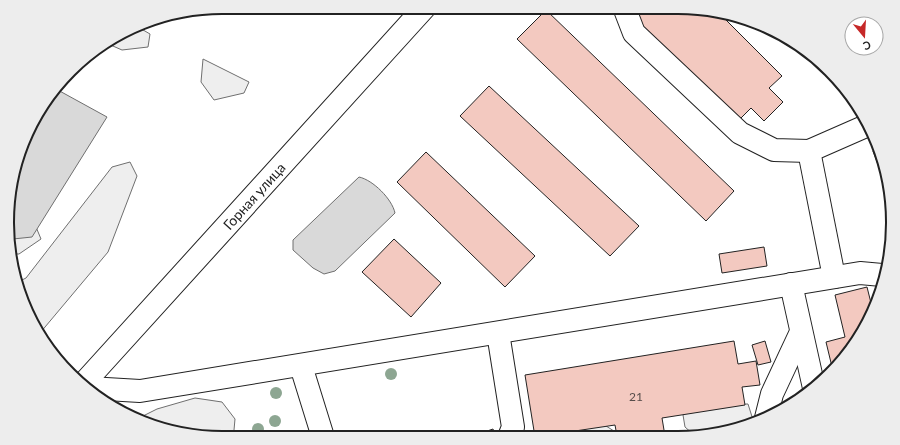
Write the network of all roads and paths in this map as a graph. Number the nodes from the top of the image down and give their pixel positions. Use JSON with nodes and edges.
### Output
{"nodes":[{"id":1,"x":419,"y":14,"type":"edge"},
{"id":2,"x":627,"y":14,"type":"edge"},
{"id":3,"x":863,"y":127,"type":"edge"},
{"id":4,"x":809,"y":151,"type":"junction"},
{"id":5,"x":879,"y":275,"type":"edge"},
{"id":6,"x":834,"y":277,"type":"junction"},
{"id":7,"x":790,"y":284,"type":"junction"},
{"id":8,"x":801,"y":332,"type":"junction"},
{"id":9,"x":498,"y":333,"type":"junction"},
{"id":10,"x":301,"y":366,"type":"junction"},
{"id":11,"x":86,"y":380,"type":"edge"},
{"id":12,"x":812,"y":381,"type":"edge"},
{"id":13,"x":97,"y":388,"type":"edge"},
{"id":14,"x":768,"y":410,"type":"edge"},
{"id":15,"x":321,"y":431,"type":"edge"},
{"id":16,"x":512,"y":431,"type":"edge"}],
"edges":[{"from":1,"to":11,"type":"street","name":"Горная улица"},
{"from":2,"to":4,"type":"street"},
{"from":3,"to":4,"type":"street"},
{"from":4,"to":6,"type":"street"},
{"from":5,"to":6,"type":"street"},
{"from":6,"to":7,"type":"street"},
{"from":7,"to":8,"type":"street"},
{"from":7,"to":9,"type":"street"},
{"from":8,"to":12,"type":"street"},
{"from":8,"to":14,"type":"street"},
{"from":9,"to":10,"type":"street"},
{"from":9,"to":16,"type":"street"},
{"from":10,"to":13,"type":"street"},
{"from":10,"to":15,"type":"street"}]}
